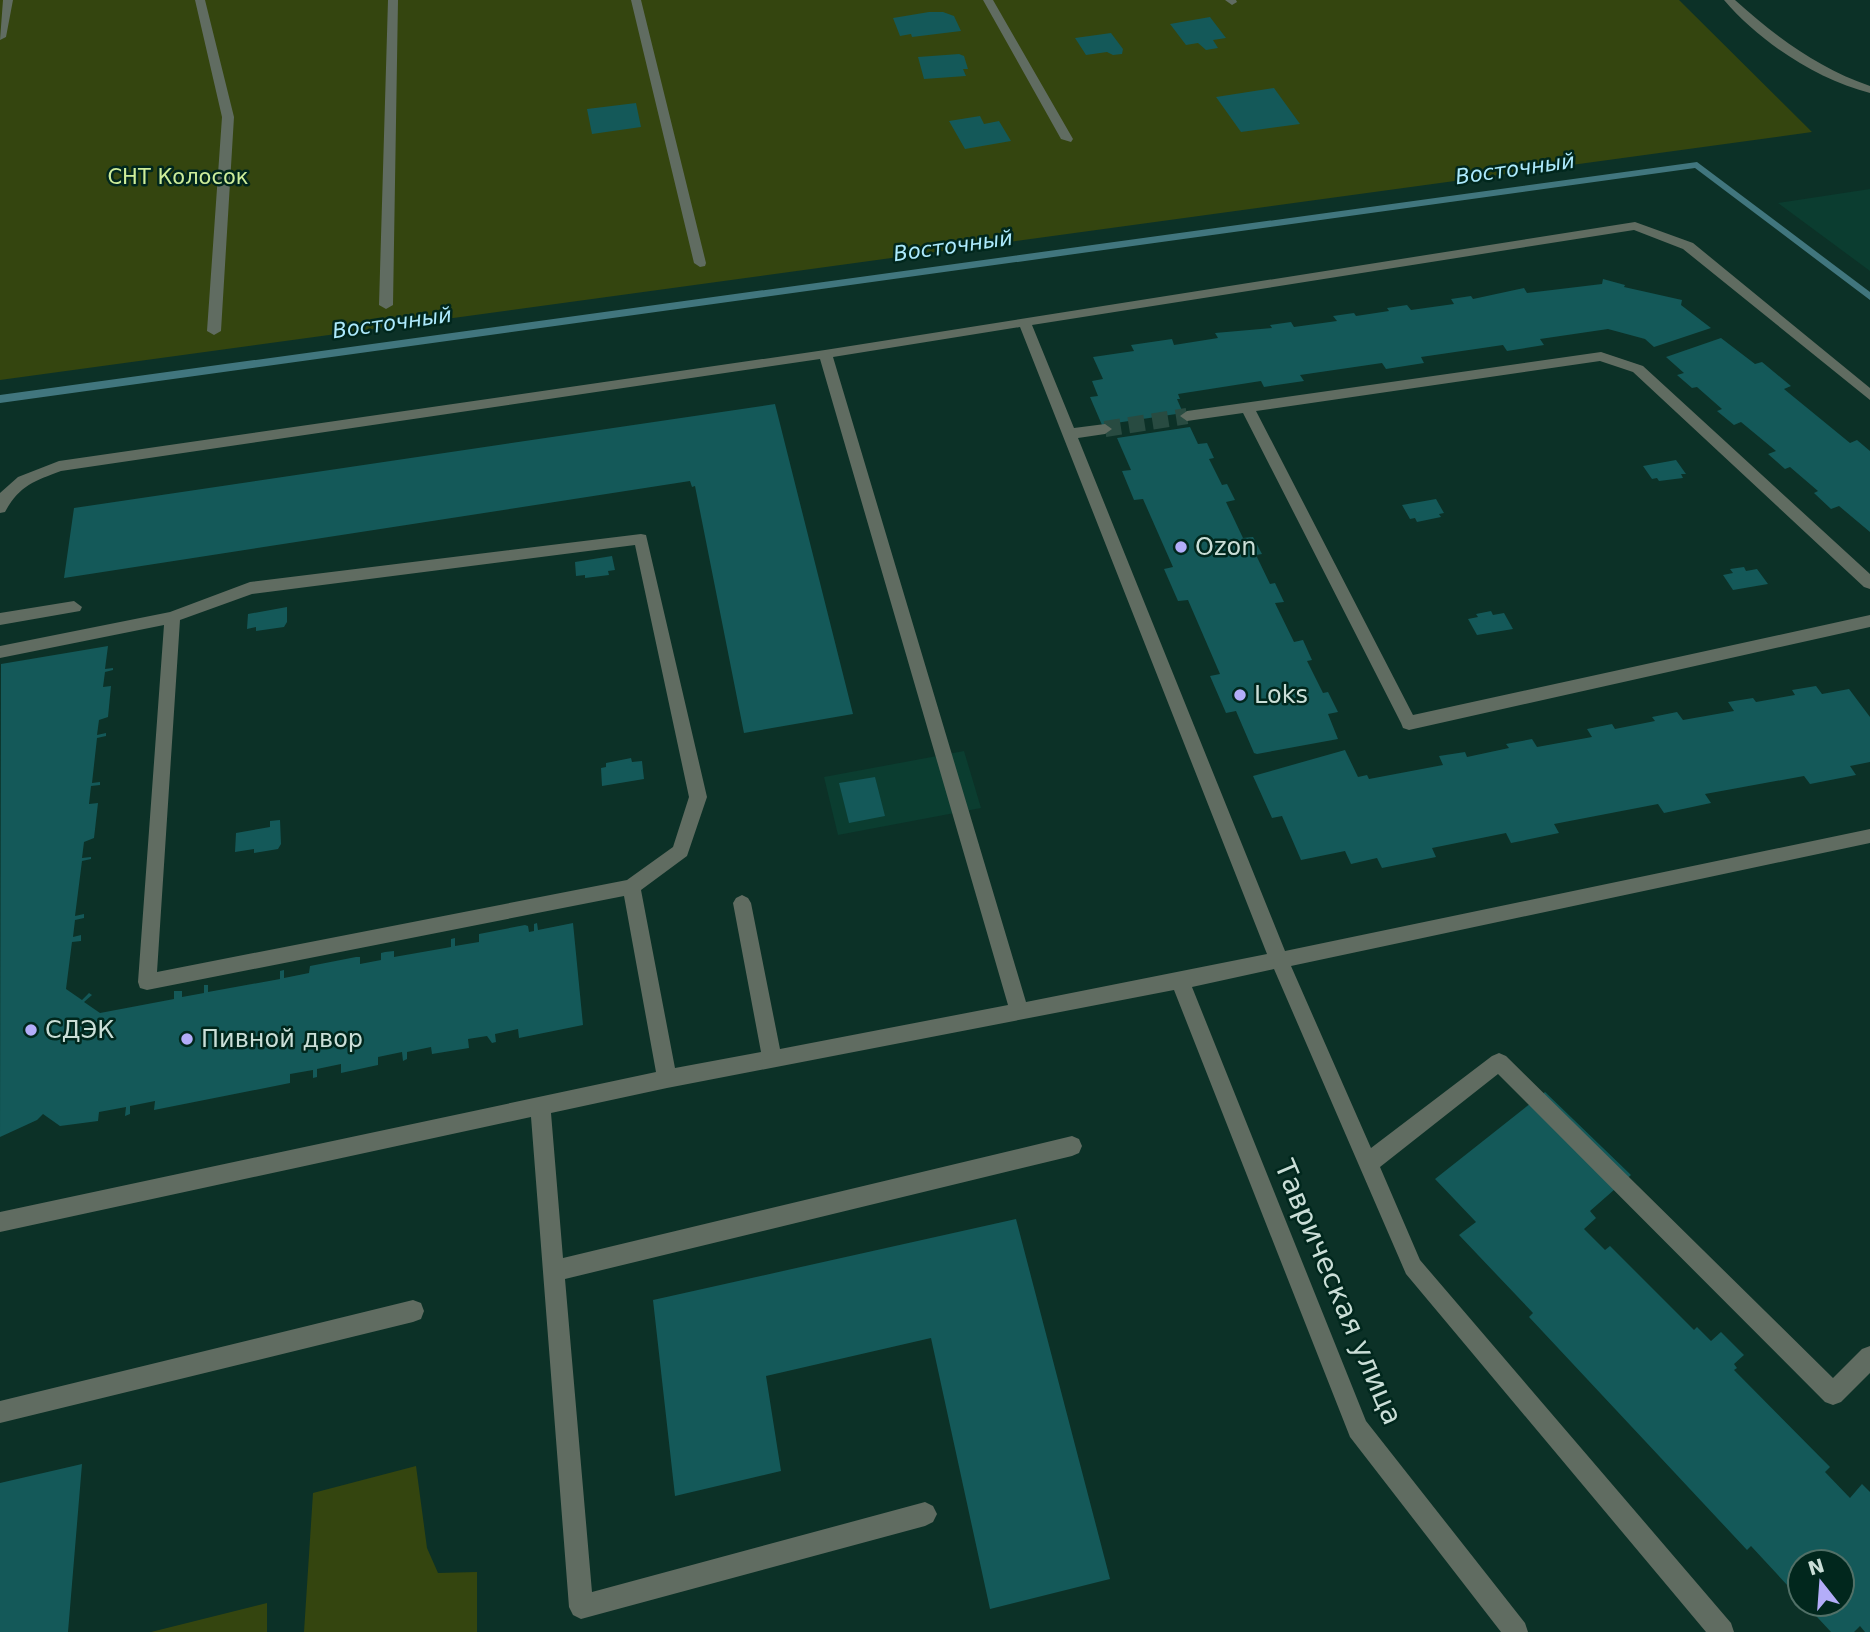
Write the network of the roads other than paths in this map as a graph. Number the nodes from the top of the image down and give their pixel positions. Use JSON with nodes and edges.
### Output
{"nodes":[{"id":1,"x":8,"y":0,"type":"edge"},
{"id":2,"x":201,"y":0,"type":"edge"},
{"id":3,"x":393,"y":0,"type":"edge"},
{"id":4,"x":636,"y":0,"type":"edge"},
{"id":5,"x":988,"y":0,"type":"edge"},
{"id":6,"x":1729,"y":0,"type":"edge"},
{"id":7,"x":0,"y":37,"type":"edge"},
{"id":8,"x":1870,"y":90,"type":"edge"},
{"id":9,"x":1067,"y":139,"type":"dead end"},
{"id":10,"x":700,"y":263,"type":"dead end"},
{"id":11,"x":386,"y":305,"type":"dead end"},
{"id":12,"x":1025,"y":324,"type":"junction"},
{"id":13,"x":214,"y":331,"type":"dead end"},
{"id":14,"x":825,"y":354,"type":"junction"},
{"id":15,"x":1870,"y":395,"type":"edge"},
{"id":16,"x":1247,"y":407,"type":"junction"},
{"id":17,"x":1187,"y":416,"type":"tunnel mouth"},
{"id":18,"x":1105,"y":429,"type":"tunnel mouth"},
{"id":19,"x":1068,"y":434,"type":"junction"},
{"id":20,"x":0,"y":508,"type":"edge"},
{"id":21,"x":1870,"y":583,"type":"edge"},
{"id":22,"x":75,"y":607,"type":"dead end"},
{"id":23,"x":172,"y":617,"type":"junction"},
{"id":24,"x":0,"y":619,"type":"edge"},
{"id":25,"x":1870,"y":621,"type":"edge"},
{"id":26,"x":0,"y":652,"type":"edge"},
{"id":27,"x":1870,"y":836,"type":"edge"},
{"id":28,"x":631,"y":887,"type":"junction"},
{"id":29,"x":742,"y":903,"type":"dead end"},
{"id":30,"x":1279,"y":960,"type":"junction"},
{"id":31,"x":1180,"y":981,"type":"junction"},
{"id":32,"x":1019,"y":1011,"type":"junction"},
{"id":33,"x":772,"y":1059,"type":"junction"},
{"id":34,"x":667,"y":1079,"type":"junction"},
{"id":35,"x":540,"y":1106,"type":"junction"},
{"id":36,"x":1072,"y":1146,"type":"dead end"},
{"id":37,"x":1367,"y":1164,"type":"junction"},
{"id":38,"x":0,"y":1222,"type":"edge"},
{"id":39,"x":554,"y":1271,"type":"junction"},
{"id":40,"x":412,"y":1311,"type":"dead end"},
{"id":41,"x":1870,"y":1357,"type":"edge"},
{"id":42,"x":0,"y":1412,"type":"edge"},
{"id":43,"x":925,"y":1514,"type":"dead end"},
{"id":44,"x":1516,"y":1632,"type":"edge"},
{"id":45,"x":1722,"y":1632,"type":"edge"}],
"edges":[{"from":1,"to":7,"type":"street"},
{"from":2,"to":13,"type":"street"},
{"from":3,"to":11,"type":"street"},
{"from":4,"to":10,"type":"street"},
{"from":5,"to":9,"type":"street"},
{"from":6,"to":8,"type":"street"},
{"from":12,"to":14,"type":"street"},
{"from":12,"to":15,"type":"street"},
{"from":12,"to":19,"type":"street"},
{"from":14,"to":20,"type":"street"},
{"from":14,"to":32,"type":"street"},
{"from":16,"to":17,"type":"street"},
{"from":16,"to":21,"type":"street"},
{"from":16,"to":25,"type":"street"},
{"from":18,"to":19,"type":"street"},
{"from":19,"to":30,"type":"street"},
{"from":22,"to":24,"type":"street"},
{"from":23,"to":26,"type":"street"},
{"from":23,"to":28,"type":"street"},
{"from":23,"to":28,"type":"street"},
{"from":27,"to":30,"type":"street"},
{"from":28,"to":34,"type":"street"},
{"from":29,"to":33,"type":"street"},
{"from":30,"to":31,"type":"street"},
{"from":30,"to":37,"type":"street"},
{"from":31,"to":32,"type":"street"},
{"from":31,"to":44,"type":"street","name":"Таврическая улица"},
{"from":32,"to":33,"type":"street"},
{"from":33,"to":34,"type":"street"},
{"from":34,"to":35,"type":"street"},
{"from":35,"to":38,"type":"street"},
{"from":35,"to":39,"type":"street"},
{"from":36,"to":39,"type":"street"},
{"from":37,"to":41,"type":"street"},
{"from":37,"to":45,"type":"street"},
{"from":39,"to":43,"type":"street"},
{"from":40,"to":42,"type":"street"}]}
